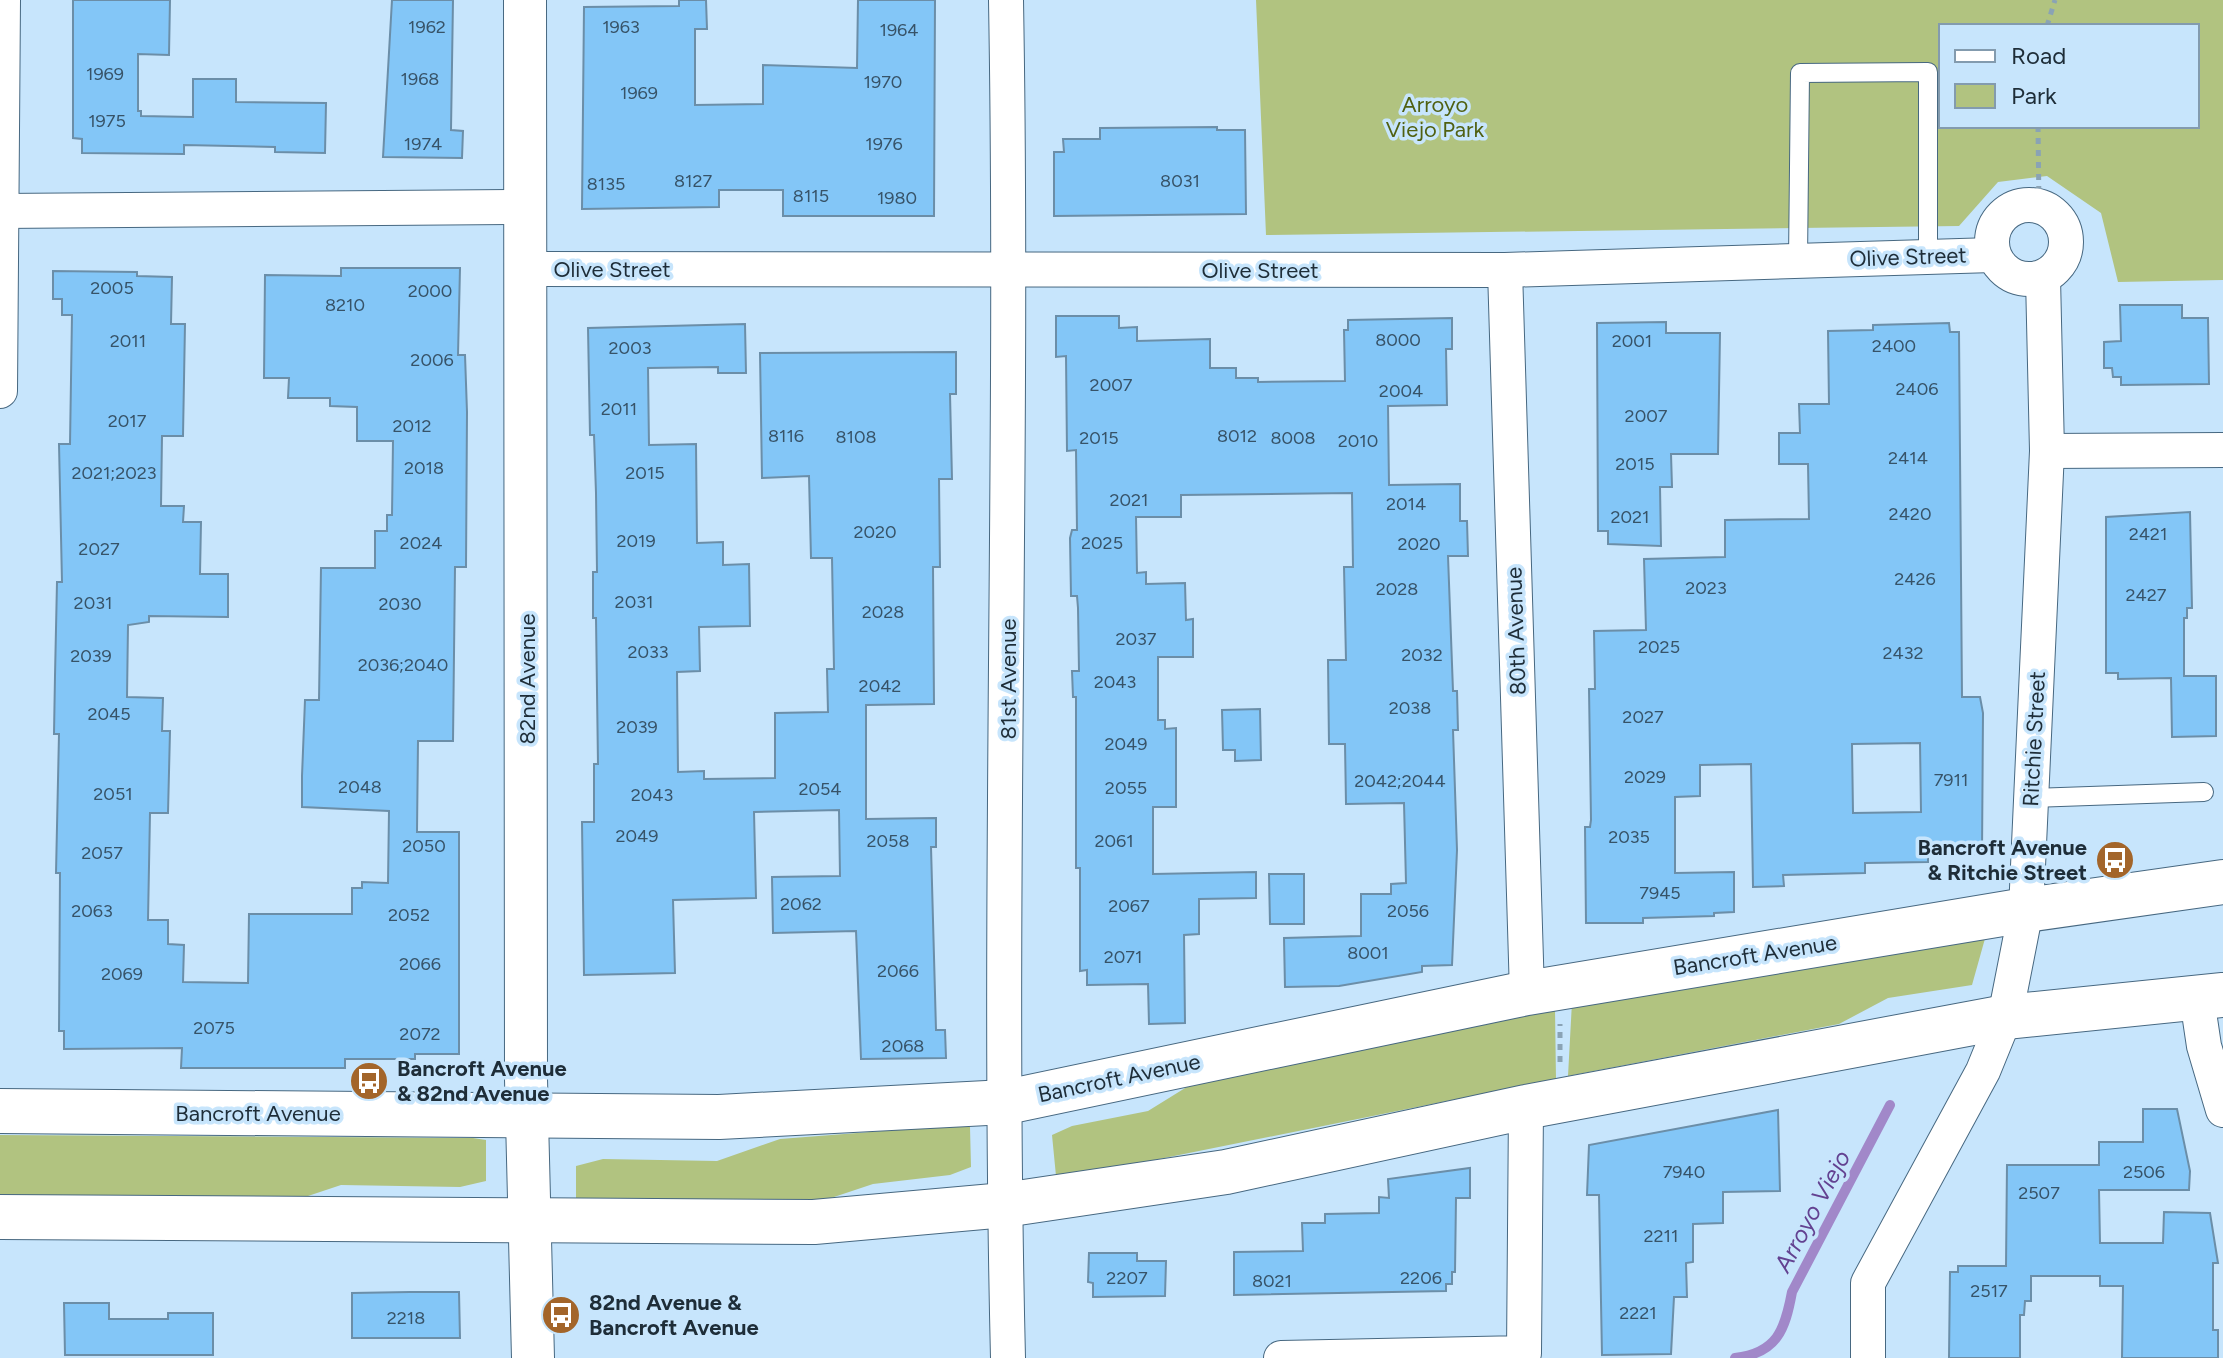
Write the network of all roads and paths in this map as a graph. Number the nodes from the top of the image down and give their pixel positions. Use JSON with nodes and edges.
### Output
{"nodes":[{"id":1,"x":3,"y":0,"type":"edge"},
{"id":2,"x":525,"y":0,"type":"edge"},
{"id":3,"x":1006,"y":0,"type":"edge"},
{"id":4,"x":2055,"y":0,"type":"edge"},
{"id":5,"x":2048,"y":24,"type":"edge"},
{"id":6,"x":2,"y":85,"type":"edge"},
{"id":7,"x":2038,"y":128,"type":"edge"},
{"id":8,"x":2039,"y":206,"type":"junction"},
{"id":9,"x":526,"y":207,"type":"junction"},
{"id":10,"x":2,"y":211,"type":"edge"},
{"id":11,"x":1993,"y":255,"type":"junction"},
{"id":12,"x":1928,"y":257,"type":"junction"},
{"id":13,"x":1798,"y":261,"type":"junction"},
{"id":14,"x":527,"y":269,"type":"junction"},
{"id":15,"x":1011,"y":270,"type":"junction"},
{"id":16,"x":1505,"y":270,"type":"junction"},
{"id":17,"x":2043,"y":278,"type":"junction"},
{"id":18,"x":0,"y":357,"type":"edge"},
{"id":19,"x":0,"y":391,"type":"edge"},
{"id":20,"x":2223,"y":450,"type":"edge"},
{"id":21,"x":2047,"y":451,"type":"junction"},
{"id":22,"x":2204,"y":792,"type":"dead end"},
{"id":23,"x":2031,"y":798,"type":"junction"},
{"id":24,"x":2223,"y":882,"type":"edge"},
{"id":25,"x":2026,"y":910,"type":"junction"},
{"id":26,"x":1544,"y":990,"type":"junction"},
{"id":27,"x":2210,"y":997,"type":"edge"},
{"id":28,"x":2005,"y":1017,"type":"junction"},
{"id":29,"x":1006,"y":1102,"type":"junction"},
{"id":30,"x":1543,"y":1104,"type":"junction"},
{"id":31,"x":2223,"y":1110,"type":"edge"},
{"id":32,"x":0,"y":1111,"type":"edge"},
{"id":33,"x":527,"y":1115,"type":"junction"},
{"id":34,"x":1005,"y":1205,"type":"junction"},
{"id":35,"x":0,"y":1217,"type":"edge"},
{"id":36,"x":529,"y":1222,"type":"junction"},
{"id":37,"x":533,"y":1358,"type":"edge"},
{"id":38,"x":1008,"y":1358,"type":"edge"},
{"id":39,"x":1281,"y":1358,"type":"edge"},
{"id":40,"x":1868,"y":1358,"type":"edge"}],
"edges":[{"from":1,"to":6,"type":"street"},
{"from":2,"to":9,"type":"street","name":"82nd Avenue"},
{"from":3,"to":15,"type":"street","name":"81st Avenue"},
{"from":4,"to":5,"type":"path"},
{"from":6,"to":10,"type":"street"},
{"from":7,"to":8,"type":"path"},
{"from":8,"to":11,"type":"street"},
{"from":8,"to":17,"type":"street"},
{"from":9,"to":10,"type":"street"},
{"from":9,"to":14,"type":"street","name":"82nd Avenue"},
{"from":10,"to":18,"type":"street"},
{"from":11,"to":12,"type":"street","name":"Olive Street"},
{"from":11,"to":17,"type":"street"},
{"from":12,"to":13,"type":"street","name":"Olive Street"},
{"from":12,"to":13,"type":"lane"},
{"from":13,"to":16,"type":"street","name":"Olive Street"},
{"from":14,"to":15,"type":"street","name":"Olive Street"},
{"from":14,"to":33,"type":"street","name":"82nd Avenue"},
{"from":15,"to":16,"type":"street","name":"Olive Street"},
{"from":15,"to":29,"type":"street","name":"81st Avenue"},
{"from":16,"to":26,"type":"street","name":"80th Avenue"},
{"from":17,"to":21,"type":"street","name":"Ritchie Street"},
{"from":18,"to":19,"type":"street"},
{"from":20,"to":21,"type":"street"},
{"from":21,"to":23,"type":"street","name":"Ritchie Street"},
{"from":22,"to":23,"type":"lane"},
{"from":23,"to":25,"type":"street","name":"Ritchie Street"},
{"from":24,"to":25,"type":"main road","name":"Bancroft Avenue"},
{"from":25,"to":26,"type":"main road","name":"Bancroft Avenue"},
{"from":25,"to":28,"type":"street","name":"Ritchie Street"},
{"from":26,"to":29,"type":"main road","name":"Bancroft Avenue"},
{"from":26,"to":30,"type":"path"},
{"from":27,"to":28,"type":"main road"},
{"from":27,"to":31,"type":"street"},
{"from":28,"to":30,"type":"main road"},
{"from":28,"to":40,"type":"street","name":"Ritchie Street"},
{"from":29,"to":33,"type":"main road","name":"Bancroft Avenue"},
{"from":29,"to":34,"type":"street","name":"81st Avenue"},
{"from":30,"to":34,"type":"main road"},
{"from":30,"to":39,"type":"street"},
{"from":32,"to":33,"type":"main road","name":"Bancroft Avenue"},
{"from":33,"to":36,"type":"street","name":"82nd Avenue"},
{"from":34,"to":36,"type":"main road"},
{"from":34,"to":38,"type":"street","name":"81st Avenue"},
{"from":35,"to":36,"type":"main road"},
{"from":36,"to":37,"type":"street","name":"82nd Avenue"}]}
